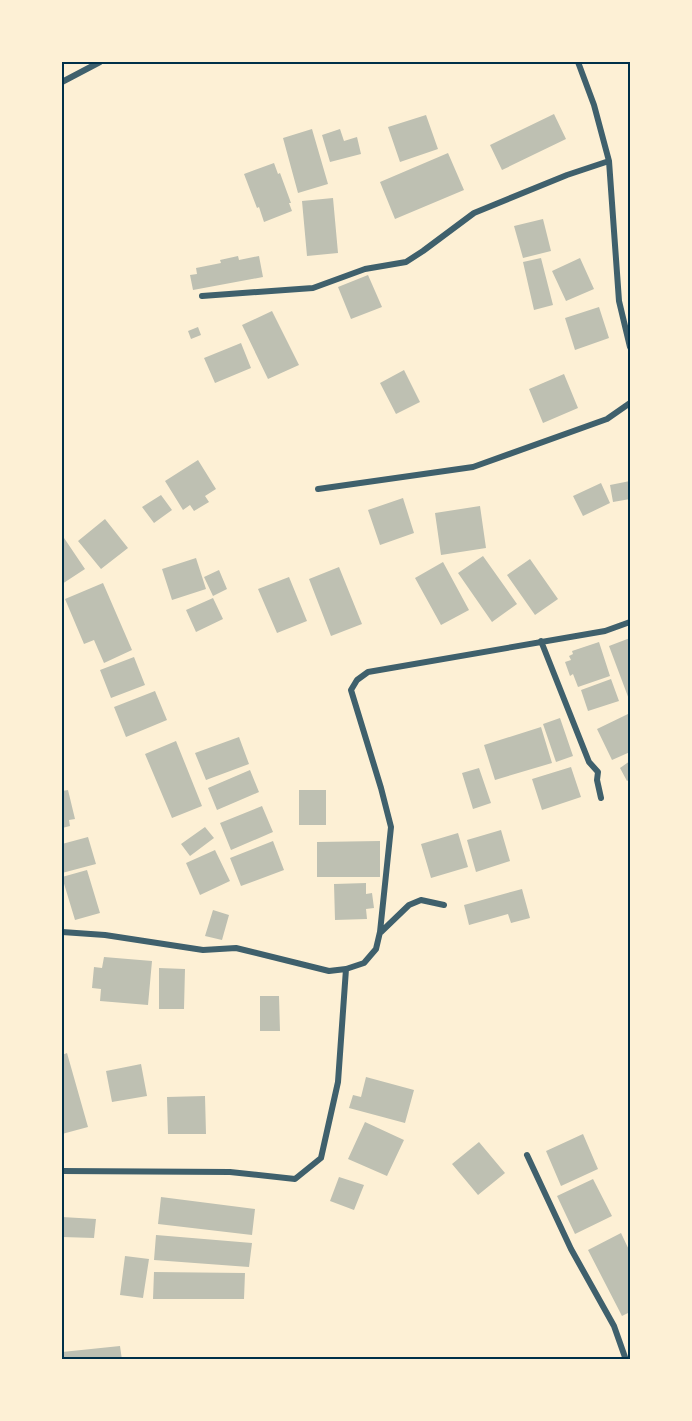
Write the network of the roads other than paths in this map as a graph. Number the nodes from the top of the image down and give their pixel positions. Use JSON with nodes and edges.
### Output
{"nodes":[{"id":1,"x":100,"y":62,"type":"edge"},
{"id":2,"x":578,"y":62,"type":"edge"},
{"id":3,"x":62,"y":82,"type":"edge"},
{"id":4,"x":609,"y":161,"type":"junction"},
{"id":5,"x":201,"y":296,"type":"dead end"},
{"id":6,"x":630,"y":347,"type":"edge"},
{"id":7,"x":630,"y":403,"type":"edge"},
{"id":8,"x":318,"y":489,"type":"dead end"},
{"id":9,"x":630,"y":622,"type":"edge"},
{"id":10,"x":542,"y":641,"type":"junction"},
{"id":11,"x":601,"y":798,"type":"dead end"},
{"id":12,"x":444,"y":905,"type":"dead end"},
{"id":13,"x":62,"y":932,"type":"edge"},
{"id":14,"x":380,"y":932,"type":"junction"},
{"id":15,"x":346,"y":969,"type":"junction"},
{"id":16,"x":527,"y":1155,"type":"dead end"},
{"id":17,"x":62,"y":1171,"type":"edge"},
{"id":18,"x":626,"y":1359,"type":"edge"}],
"edges":[{"from":1,"to":3,"type":"street"},
{"from":2,"to":4,"type":"street"},
{"from":4,"to":5,"type":"street"},
{"from":4,"to":6,"type":"street"},
{"from":7,"to":8,"type":"street"},
{"from":9,"to":10,"type":"street"},
{"from":10,"to":11,"type":"street"},
{"from":10,"to":14,"type":"street"},
{"from":12,"to":14,"type":"street"},
{"from":13,"to":15,"type":"street"},
{"from":14,"to":15,"type":"street"},
{"from":15,"to":17,"type":"street"},
{"from":16,"to":18,"type":"street"}]}
